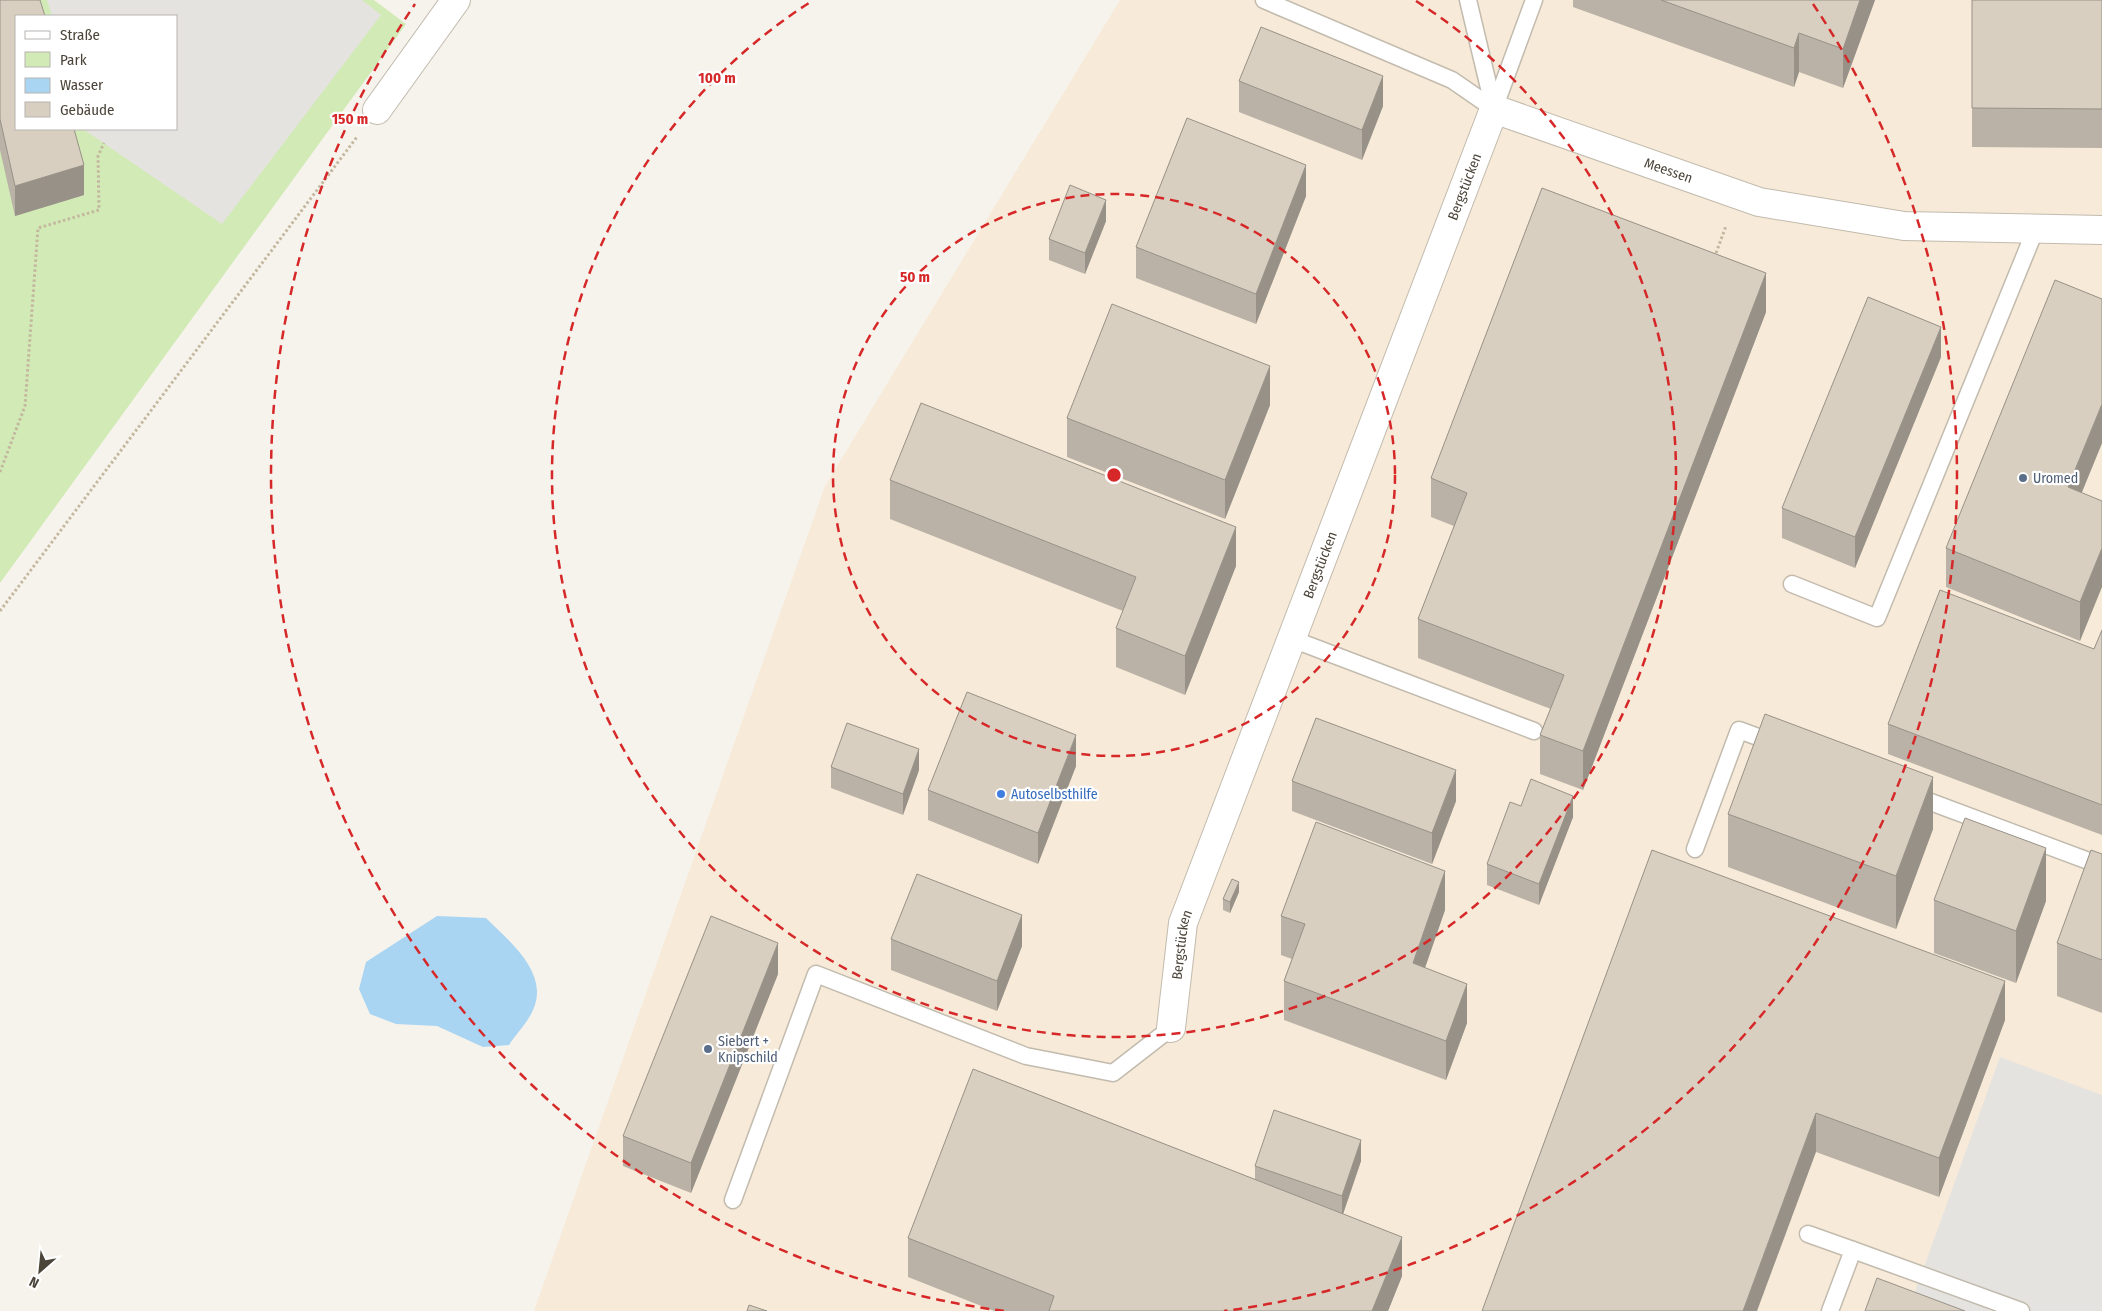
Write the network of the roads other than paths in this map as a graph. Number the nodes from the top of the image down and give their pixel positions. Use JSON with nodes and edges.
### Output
{"nodes":[{"id":1,"x":456,"y":0,"type":"edge"},
{"id":2,"x":1264,"y":0,"type":"edge"},
{"id":3,"x":1468,"y":0,"type":"edge"},
{"id":4,"x":1534,"y":0,"type":"edge"},
{"id":5,"x":1494,"y":109,"type":"junction"},
{"id":6,"x":377,"y":110,"type":"road end"},
{"id":7,"x":2036,"y":228,"type":"junction"},
{"id":8,"x":2102,"y":230,"type":"edge"},
{"id":9,"x":1792,"y":584,"type":"dead end"},
{"id":10,"x":1292,"y":639,"type":"junction"},
{"id":11,"x":1534,"y":731,"type":"dead end"},
{"id":12,"x":1795,"y":751,"type":"edge"},
{"id":13,"x":1897,"y":789,"type":"edge"},
{"id":14,"x":1695,"y":849,"type":"dead end"},
{"id":15,"x":2102,"y":866,"type":"edge"},
{"id":16,"x":1171,"y":1028,"type":"joint"},
{"id":17,"x":734,"y":1200,"type":"dead end"},
{"id":18,"x":1808,"y":1234,"type":"dead end"},
{"id":19,"x":1854,"y":1250,"type":"junction"},
{"id":20,"x":1830,"y":1311,"type":"edge"},
{"id":21,"x":2022,"y":1311,"type":"edge"}],
"edges":[{"from":1,"to":6,"type":"street"},
{"from":2,"to":5,"type":"lane","name":"Meessen"},
{"from":3,"to":5,"type":"lane"},
{"from":4,"to":5,"type":"lane"},
{"from":5,"to":7,"type":"street","name":"Meessen"},
{"from":5,"to":10,"type":"street","name":"Bergstücken"},
{"from":7,"to":8,"type":"street","name":"Meessen"},
{"from":7,"to":9,"type":"lane"},
{"from":10,"to":11,"type":"lane"},
{"from":10,"to":16,"type":"street","name":"Bergstücken"},
{"from":12,"to":14,"type":"lane"},
{"from":13,"to":15,"type":"lane"},
{"from":16,"to":17,"type":"lane"},
{"from":18,"to":19,"type":"lane"},
{"from":19,"to":20,"type":"lane"},
{"from":19,"to":21,"type":"lane"}]}
